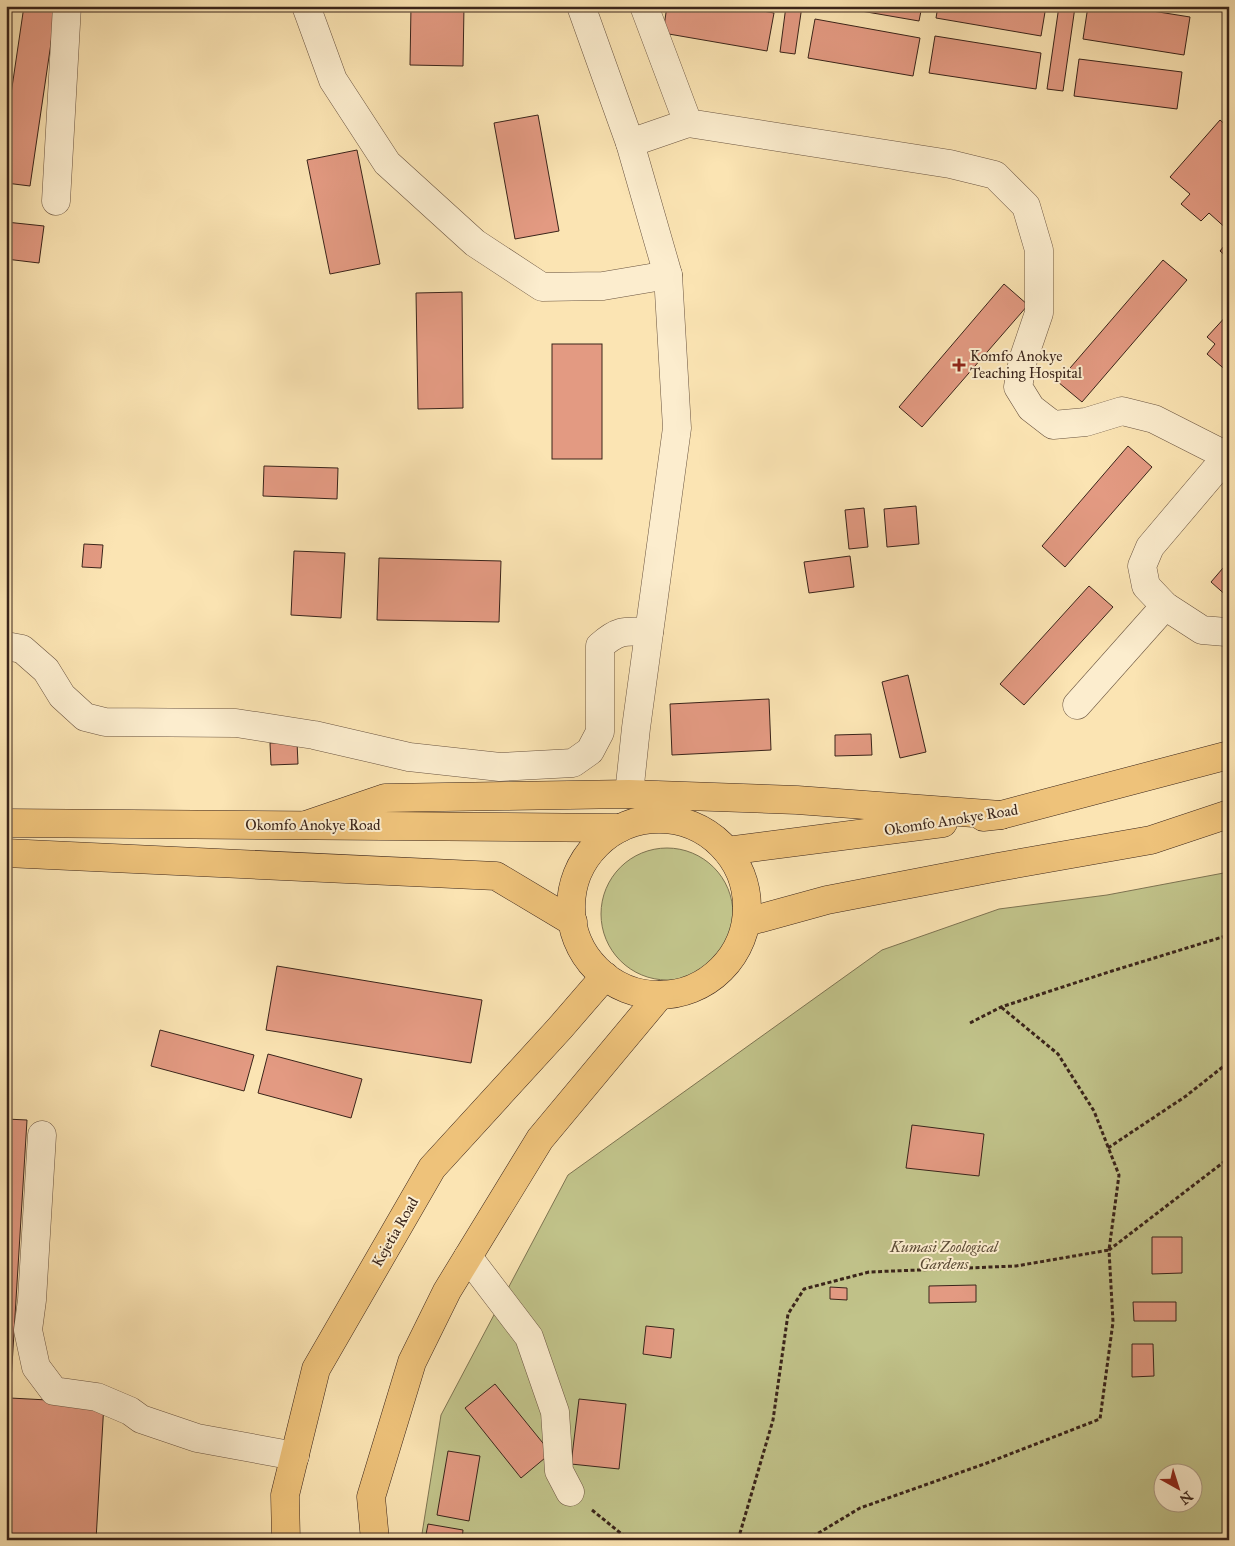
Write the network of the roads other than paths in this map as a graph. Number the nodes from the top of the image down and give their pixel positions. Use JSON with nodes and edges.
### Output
{"nodes":[{"id":1,"x":68,"y":6,"type":"edge"},
{"id":2,"x":306,"y":6,"type":"edge"},
{"id":3,"x":581,"y":6,"type":"edge"},
{"id":4,"x":644,"y":6,"type":"edge"},
{"id":5,"x":688,"y":124,"type":"junction"},
{"id":6,"x":630,"y":143,"type":"junction"},
{"id":7,"x":56,"y":201,"type":"dead end"},
{"id":8,"x":668,"y":275,"type":"junction"},
{"id":9,"x":1228,"y":456,"type":"edge"},
{"id":10,"x":1165,"y":606,"type":"junction"},
{"id":11,"x":1229,"y":631,"type":"edge"},
{"id":12,"x":649,"y":632,"type":"junction"},
{"id":13,"x":6,"y":646,"type":"edge"},
{"id":14,"x":1077,"y":705,"type":"dead end"},
{"id":15,"x":1229,"y":755,"type":"edge"},
{"id":16,"x":630,"y":794,"type":"junction"},
{"id":17,"x":1229,"y":814,"type":"edge"},
{"id":18,"x":1001,"y":815,"type":"junction"},
{"id":19,"x":6,"y":823,"type":"edge"},
{"id":20,"x":306,"y":825,"type":"junction"},
{"id":21,"x":620,"y":828,"type":"junction"},
{"id":22,"x":727,"y":851,"type":"junction"},
{"id":23,"x":6,"y":853,"type":"edge"},
{"id":24,"x":573,"y":922,"type":"junction"},
{"id":25,"x":746,"y":922,"type":"junction"},
{"id":26,"x":605,"y":976,"type":"junction"},
{"id":27,"x":660,"y":995,"type":"junction"},
{"id":28,"x":42,"y":1135,"type":"dead end"},
{"id":29,"x":468,"y":1258,"type":"junction"},
{"id":30,"x":295,"y":1456,"type":"junction"},
{"id":31,"x":570,"y":1492,"type":"road end"},
{"id":32,"x":286,"y":1540,"type":"edge"},
{"id":33,"x":375,"y":1540,"type":"edge"}],
"edges":[{"from":1,"to":7,"type":"street"},
{"from":2,"to":8,"type":"street"},
{"from":3,"to":6,"type":"street"},
{"from":4,"to":5,"type":"street"},
{"from":5,"to":6,"type":"street"},
{"from":5,"to":9,"type":"street"},
{"from":6,"to":8,"type":"street"},
{"from":8,"to":12,"type":"street"},
{"from":9,"to":10,"type":"street"},
{"from":10,"to":11,"type":"street"},
{"from":10,"to":14,"type":"street"},
{"from":12,"to":13,"type":"street"},
{"from":12,"to":16,"type":"street"},
{"from":15,"to":18,"type":"main road","name":"Okomfo Anokye Road"},
{"from":16,"to":18,"type":"main road"},
{"from":16,"to":20,"type":"main road"},
{"from":17,"to":25,"type":"main road"},
{"from":18,"to":22,"type":"main road","name":"Okomfo Anokye Road"},
{"from":19,"to":20,"type":"main road","name":"Okomfo Anokye Road"},
{"from":20,"to":21,"type":"main road","name":"Okomfo Anokye Road"},
{"from":21,"to":22,"type":"main road"},
{"from":21,"to":24,"type":"main road"},
{"from":22,"to":25,"type":"main road"},
{"from":23,"to":24,"type":"main road"},
{"from":24,"to":26,"type":"main road"},
{"from":25,"to":27,"type":"main road"},
{"from":26,"to":27,"type":"main road"},
{"from":26,"to":30,"type":"main road","name":"Kejetia Road"},
{"from":27,"to":29,"type":"main road"},
{"from":28,"to":30,"type":"street"},
{"from":29,"to":31,"type":"street"},
{"from":29,"to":33,"type":"main road"},
{"from":30,"to":32,"type":"main road","name":"Kejetia Road"}]}
